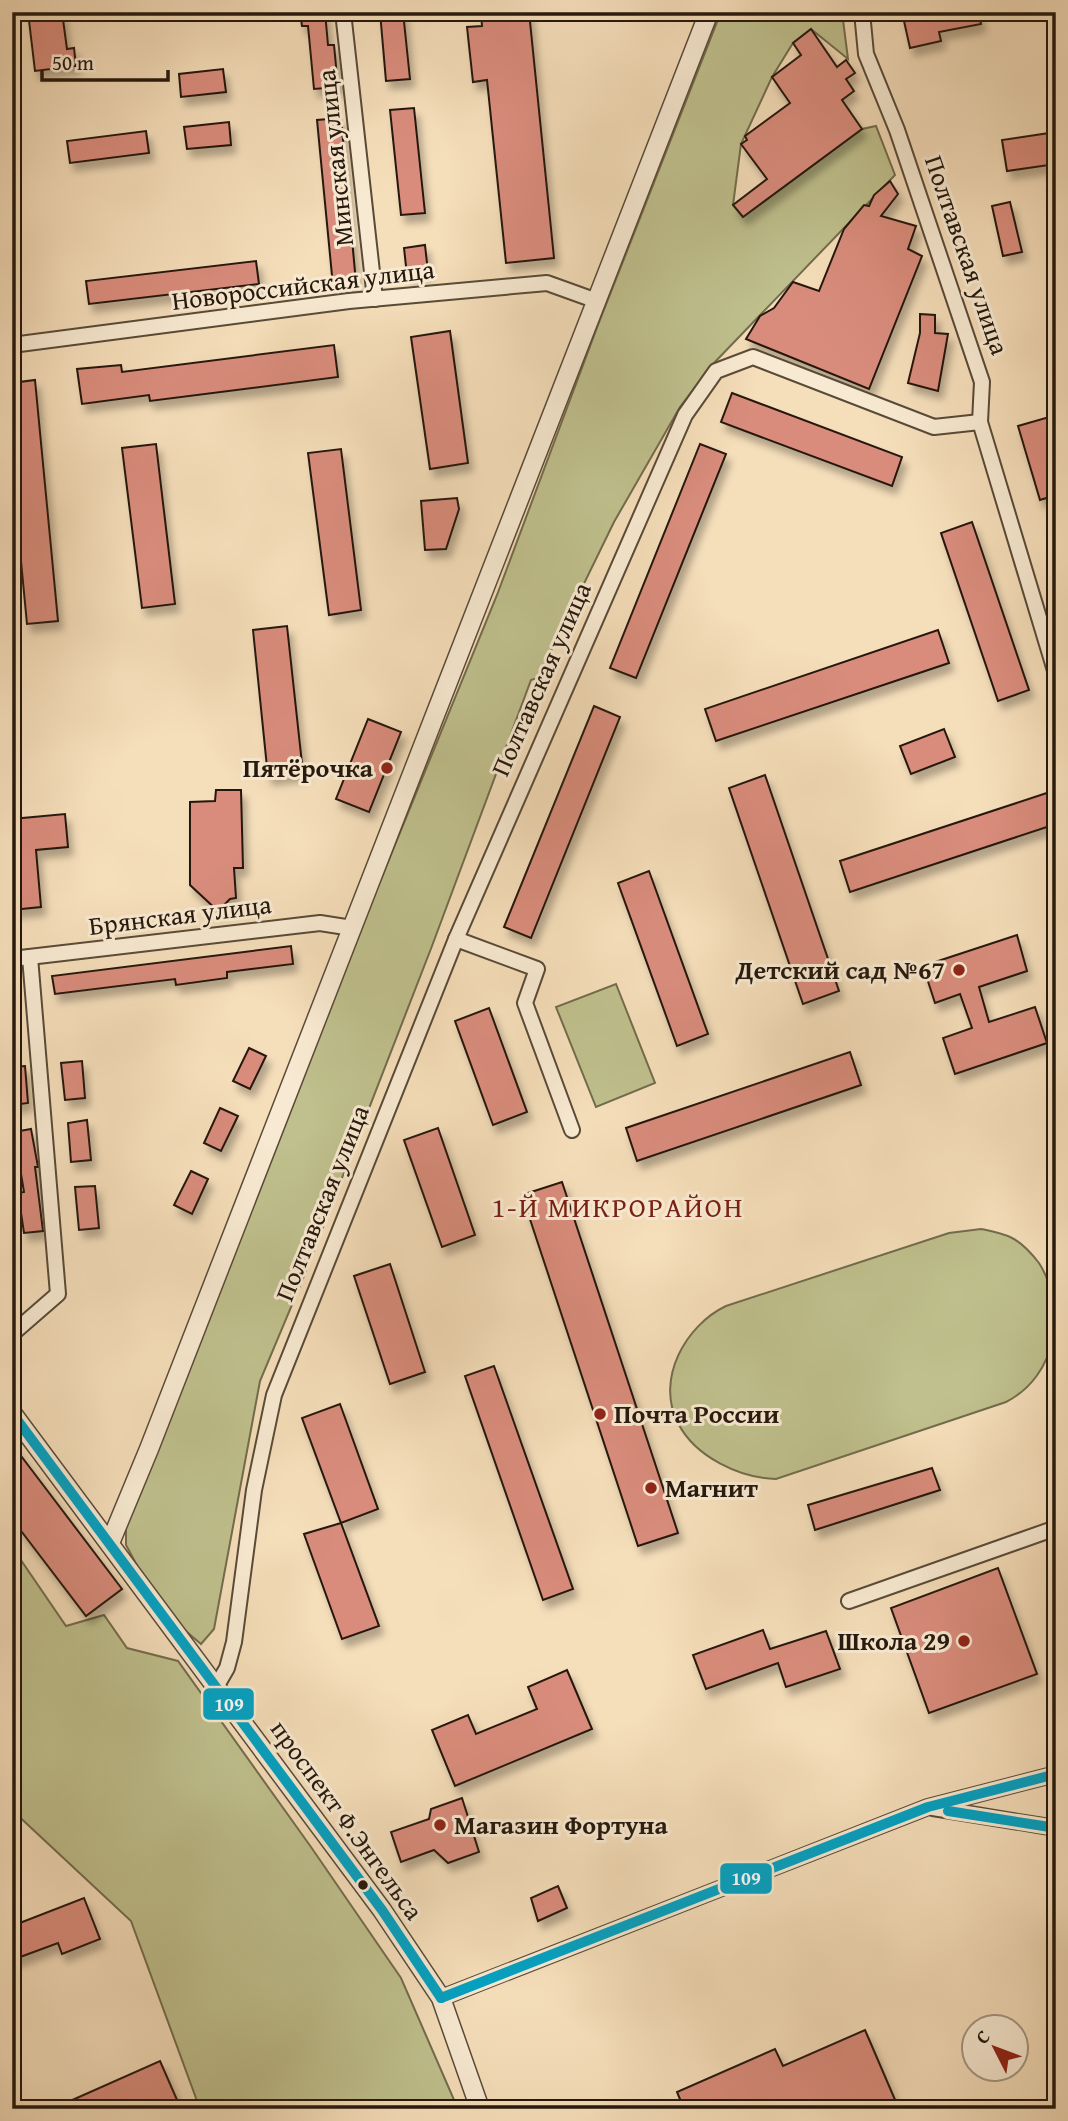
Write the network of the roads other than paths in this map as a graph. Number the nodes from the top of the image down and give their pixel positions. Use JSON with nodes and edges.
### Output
{"nodes":[{"id":1,"x":343,"y":12,"type":"edge"},
{"id":2,"x":709,"y":12,"type":"edge"},
{"id":3,"x":862,"y":12,"type":"edge"},
{"id":4,"x":375,"y":299,"type":"junction"},
{"id":5,"x":597,"y":301,"type":"junction"},
{"id":6,"x":12,"y":345,"type":"edge"},
{"id":7,"x":980,"y":422,"type":"junction"},
{"id":8,"x":1056,"y":674,"type":"edge"},
{"id":9,"x":352,"y":928,"type":"junction"},
{"id":10,"x":456,"y":939,"type":"junction"},
{"id":11,"x":30,"y":957,"type":"junction"},
{"id":12,"x":12,"y":959,"type":"edge"},
{"id":13,"x":572,"y":1130,"type":"dead end"},
{"id":14,"x":12,"y":1334,"type":"edge"},
{"id":15,"x":12,"y":1413,"type":"edge"},
{"id":16,"x":1056,"y":1528,"type":"edge"},
{"id":17,"x":110,"y":1543,"type":"junction"},
{"id":18,"x":849,"y":1601,"type":"dead end"},
{"id":19,"x":216,"y":1687,"type":"junction"},
{"id":20,"x":1056,"y":1774,"type":"edge"},
{"id":21,"x":928,"y":1807,"type":"junction"},
{"id":22,"x":1056,"y":1828,"type":"edge"},
{"id":23,"x":441,"y":1998,"type":"junction"},
{"id":24,"x":480,"y":2109,"type":"edge"}],
"edges":[{"from":1,"to":4,"type":"street","name":"Минская улица"},
{"from":2,"to":5,"type":"street"},
{"from":3,"to":7,"type":"street","name":"Полтавская улица"},
{"from":4,"to":5,"type":"street","name":"Новороссийская улица"},
{"from":4,"to":6,"type":"street","name":"Новороссийская улица"},
{"from":5,"to":9,"type":"street"},
{"from":7,"to":8,"type":"street"},
{"from":7,"to":10,"type":"street","name":"Полтавская улица"},
{"from":9,"to":11,"type":"street","name":"Брянская улица"},
{"from":9,"to":17,"type":"street"},
{"from":10,"to":13,"type":"street"},
{"from":10,"to":19,"type":"street","name":"Полтавская улица"},
{"from":11,"to":12,"type":"street","name":"Брянская улица"},
{"from":11,"to":14,"type":"street"},
{"from":15,"to":17,"type":"street","name":"проспект Ф.Энгельса"},
{"from":16,"to":18,"type":"street"},
{"from":17,"to":19,"type":"street","name":"проспект Ф.Энгельса"},
{"from":19,"to":23,"type":"street","name":"проспект Ф.Энгельса"},
{"from":20,"to":21,"type":"street"},
{"from":21,"to":22,"type":"street"},
{"from":21,"to":23,"type":"street"},
{"from":23,"to":24,"type":"street","name":"проспект Ф.Энгельса"}]}
